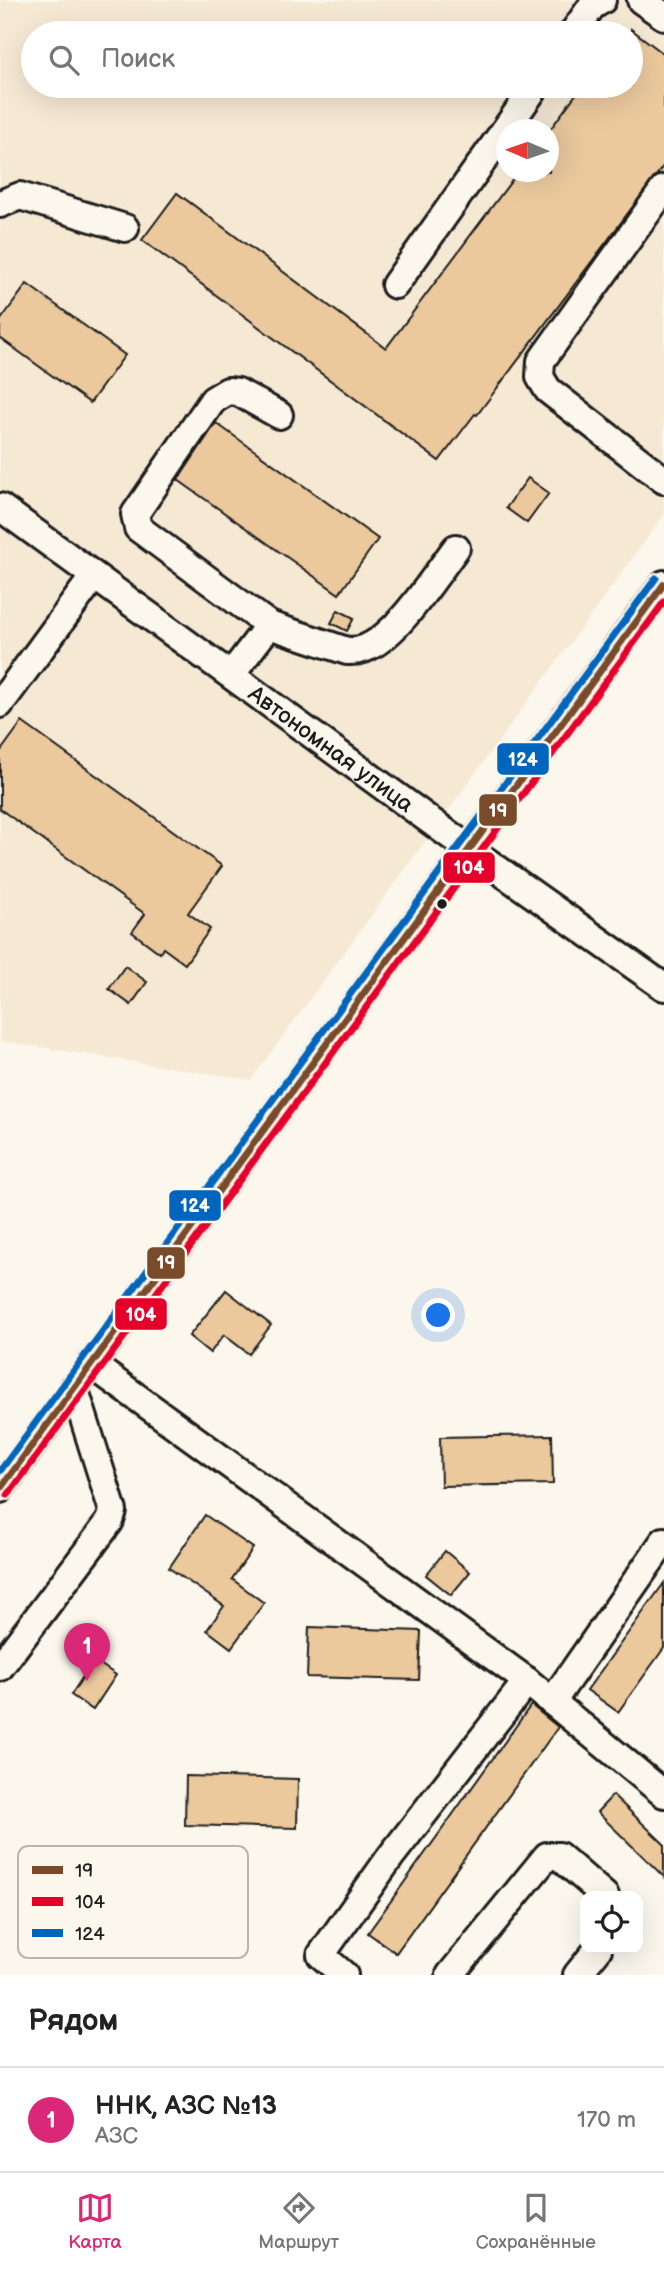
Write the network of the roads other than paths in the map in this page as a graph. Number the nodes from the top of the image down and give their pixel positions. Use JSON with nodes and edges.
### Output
{"nodes":[{"id":1,"x":602,"y":0,"type":"edge"},
{"id":2,"x":641,"y":0,"type":"edge"},
{"id":3,"x":664,"y":16,"type":"edge"},
{"id":4,"x":581,"y":21,"type":"edge"},
{"id":5,"x":527,"y":98,"type":"edge"},
{"id":6,"x":664,"y":189,"type":"edge"},
{"id":7,"x":0,"y":204,"type":"edge"},
{"id":8,"x":125,"y":228,"type":"dead end"},
{"id":9,"x":395,"y":285,"type":"dead end"},
{"id":10,"x":279,"y":415,"type":"dead end"},
{"id":11,"x":664,"y":480,"type":"edge"},
{"id":12,"x":0,"y":507,"type":"edge"},
{"id":13,"x":456,"y":548,"type":"dead end"},
{"id":14,"x":94,"y":576,"type":"junction"},
{"id":15,"x":664,"y":584,"type":"edge"},
{"id":16,"x":269,"y":625,"type":"junction"},
{"id":17,"x":231,"y":675,"type":"junction"},
{"id":18,"x":0,"y":704,"type":"edge"},
{"id":19,"x":469,"y":849,"type":"junction"},
{"id":20,"x":664,"y":987,"type":"edge"},
{"id":21,"x":92,"y":1364,"type":"junction"},
{"id":22,"x":74,"y":1387,"type":"junction"},
{"id":23,"x":0,"y":1489,"type":"edge"},
{"id":24,"x":664,"y":1541,"type":"edge"},
{"id":25,"x":0,"y":1667,"type":"edge"},
{"id":26,"x":527,"y":1681,"type":"junction"},
{"id":27,"x":551,"y":1702,"type":"junction"},
{"id":28,"x":664,"y":1794,"type":"edge"},
{"id":29,"x":599,"y":1891,"type":"edge"},
{"id":30,"x":594,"y":1954,"type":"edge"},
{"id":31,"x":344,"y":1975,"type":"edge"},
{"id":32,"x":450,"y":1975,"type":"edge"},
{"id":33,"x":578,"y":1975,"type":"edge"}],
"edges":[{"from":1,"to":4,"type":"street"},
{"from":2,"to":3,"type":"street"},
{"from":5,"to":9,"type":"street"},
{"from":6,"to":11,"type":"street"},
{"from":7,"to":8,"type":"street"},
{"from":10,"to":16,"type":"street"},
{"from":12,"to":14,"type":"street","name":"Автономная улица"},
{"from":13,"to":16,"type":"street"},
{"from":14,"to":17,"type":"street","name":"Автономная улица"},
{"from":14,"to":18,"type":"street"},
{"from":15,"to":19,"type":"street"},
{"from":16,"to":17,"type":"street"},
{"from":17,"to":19,"type":"street","name":"Автономная улица"},
{"from":19,"to":20,"type":"street","name":"Автономная улица"},
{"from":19,"to":21,"type":"street"},
{"from":21,"to":22,"type":"street"},
{"from":21,"to":26,"type":"street"},
{"from":22,"to":23,"type":"street"},
{"from":22,"to":25,"type":"street"},
{"from":24,"to":27,"type":"street"},
{"from":26,"to":27,"type":"street"},
{"from":26,"to":31,"type":"street"},
{"from":27,"to":28,"type":"street"},
{"from":29,"to":32,"type":"street"},
{"from":30,"to":33,"type":"street"}]}
